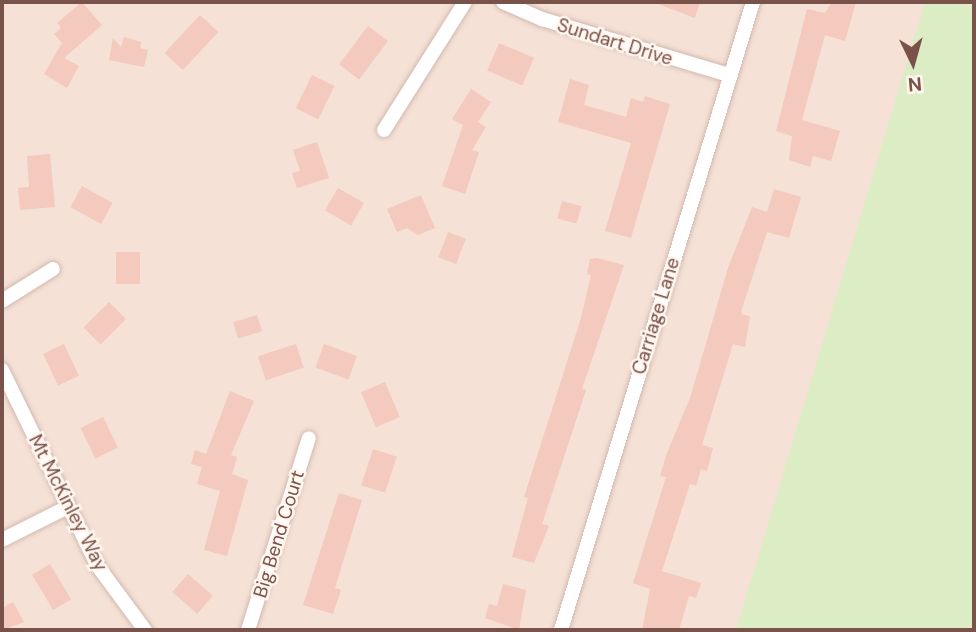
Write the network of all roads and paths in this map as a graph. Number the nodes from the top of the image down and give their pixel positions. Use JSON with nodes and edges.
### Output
{"nodes":[{"id":1,"x":465,"y":2,"type":"edge"},
{"id":2,"x":503,"y":2,"type":"edge"},
{"id":3,"x":753,"y":2,"type":"edge"},
{"id":4,"x":729,"y":75,"type":"junction"},
{"id":5,"x":384,"y":130,"type":"dead end"},
{"id":6,"x":53,"y":269,"type":"dead end"},
{"id":7,"x":2,"y":300,"type":"edge"},
{"id":8,"x":2,"y":370,"type":"edge"},
{"id":9,"x":309,"y":438,"type":"dead end"},
{"id":10,"x":68,"y":507,"type":"junction"},
{"id":11,"x":2,"y":540,"type":"edge"},
{"id":12,"x":145,"y":630,"type":"edge"},
{"id":13,"x":248,"y":630,"type":"edge"},
{"id":14,"x":561,"y":630,"type":"edge"}],
"edges":[{"from":1,"to":5,"type":"street"},
{"from":2,"to":4,"type":"street","name":"Sundart Drive"},
{"from":3,"to":4,"type":"street","name":"Carriage Lane"},
{"from":4,"to":14,"type":"street","name":"Carriage Lane"},
{"from":6,"to":7,"type":"street"},
{"from":8,"to":10,"type":"street","name":"Mt McKinley Way"},
{"from":9,"to":13,"type":"street","name":"Big Bend Court"},
{"from":10,"to":11,"type":"street"},
{"from":10,"to":12,"type":"street","name":"Mt McKinley Way"}]}
